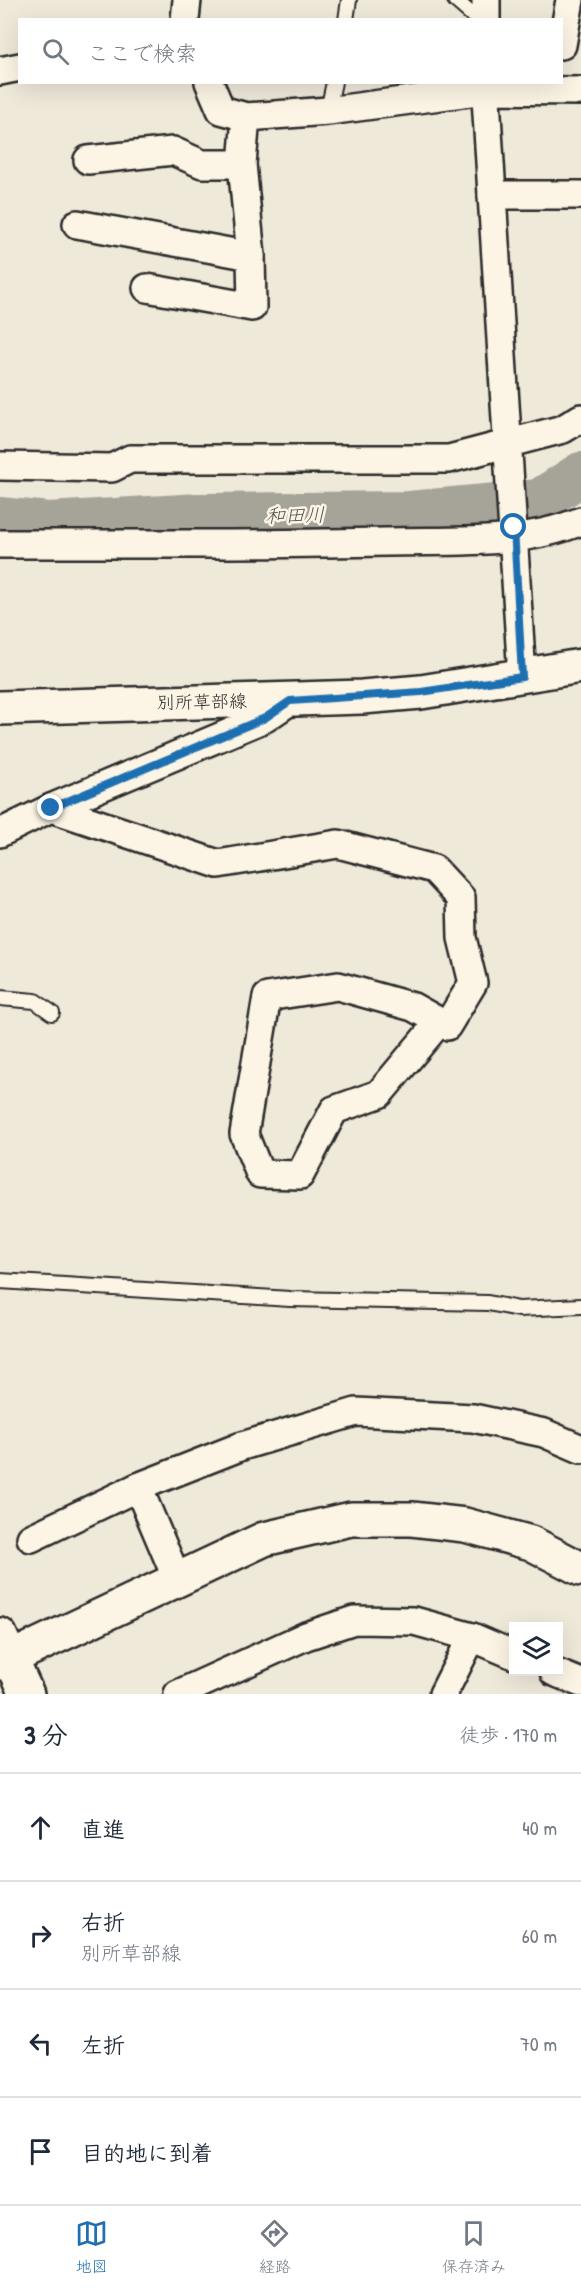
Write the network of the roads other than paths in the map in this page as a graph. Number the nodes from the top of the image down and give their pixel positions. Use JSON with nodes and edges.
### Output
{"nodes":[{"id":1,"x":187,"y":0,"type":"edge"},
{"id":2,"x":349,"y":0,"type":"edge"},
{"id":3,"x":455,"y":0,"type":"edge"},
{"id":4,"x":486,"y":0,"type":"edge"},
{"id":5,"x":570,"y":0,"type":"edge"},
{"id":6,"x":185,"y":18,"type":"edge"},
{"id":7,"x":346,"y":18,"type":"edge"},
{"id":8,"x":476,"y":18,"type":"edge"},
{"id":9,"x":486,"y":18,"type":"edge"},
{"id":10,"x":563,"y":35,"type":"edge"},
{"id":11,"x":18,"y":67,"type":"edge"},
{"id":12,"x":0,"y":71,"type":"edge"},
{"id":13,"x":210,"y":84,"type":"edge"},
{"id":14,"x":334,"y":84,"type":"edge"},
{"id":15,"x":485,"y":86,"type":"edge"},
{"id":16,"x":554,"y":87,"type":"edge"},
{"id":17,"x":581,"y":91,"type":"edge"},
{"id":18,"x":328,"y":111,"type":"junction"},
{"id":19,"x":246,"y":117,"type":"junction"},
{"id":20,"x":88,"y":160,"type":"dead end"},
{"id":21,"x":242,"y":164,"type":"junction"},
{"id":22,"x":492,"y":195,"type":"junction"},
{"id":23,"x":581,"y":195,"type":"edge"},
{"id":24,"x":77,"y":224,"type":"dead end"},
{"id":25,"x":251,"y":256,"type":"junction"},
{"id":26,"x":147,"y":288,"type":"dead end"},
{"id":27,"x":581,"y":418,"type":"edge"},
{"id":28,"x":508,"y":450,"type":"junction"},
{"id":29,"x":0,"y":466,"type":"edge"},
{"id":30,"x":581,"y":521,"type":"edge"},
{"id":31,"x":514,"y":533,"type":"junction"},
{"id":32,"x":0,"y":544,"type":"edge"},
{"id":33,"x":581,"y":666,"type":"edge"},
{"id":34,"x":522,"y":677,"type":"junction"},
{"id":35,"x":290,"y":701,"type":"junction"},
{"id":36,"x":0,"y":708,"type":"edge"},
{"id":37,"x":51,"y":808,"type":"junction"},
{"id":38,"x":0,"y":833,"type":"edge"},
{"id":39,"x":0,"y":998,"type":"edge"},
{"id":40,"x":52,"y":1013,"type":"dead end"},
{"id":41,"x":439,"y":1022,"type":"junction"},
{"id":42,"x":0,"y":1281,"type":"edge"},
{"id":43,"x":581,"y":1306,"type":"edge"},
{"id":44,"x":581,"y":1449,"type":"edge"},
{"id":45,"x":138,"y":1487,"type":"junction"},
{"id":46,"x":31,"y":1538,"type":"dead end"},
{"id":47,"x":581,"y":1569,"type":"edge"},
{"id":48,"x":177,"y":1579,"type":"junction"},
{"id":49,"x":472,"y":1637,"type":"junction"},
{"id":50,"x":4,"y":1652,"type":"edge"},
{"id":51,"x":509,"y":1652,"type":"edge"},
{"id":52,"x":563,"y":1675,"type":"edge"},
{"id":53,"x":581,"y":1683,"type":"edge"},
{"id":54,"x":27,"y":1694,"type":"edge"},
{"id":55,"x":178,"y":1694,"type":"edge"},
{"id":56,"x":443,"y":1694,"type":"edge"}],
"edges":[{"from":1,"to":6,"type":"street"},
{"from":2,"to":7,"type":"lane"},
{"from":3,"to":8,"type":"lane"},
{"from":4,"to":9,"type":"street"},
{"from":5,"to":10,"type":"street"},
{"from":11,"to":12,"type":"street"},
{"from":13,"to":19,"type":"street"},
{"from":14,"to":18,"type":"lane"},
{"from":15,"to":16,"type":"street"},
{"from":15,"to":18,"type":"street"},
{"from":15,"to":22,"type":"street"},
{"from":16,"to":17,"type":"street"},
{"from":18,"to":19,"type":"street"},
{"from":19,"to":21,"type":"street"},
{"from":20,"to":21,"type":"street"},
{"from":21,"to":25,"type":"street"},
{"from":22,"to":23,"type":"street"},
{"from":22,"to":28,"type":"street"},
{"from":24,"to":25,"type":"street"},
{"from":25,"to":26,"type":"street"},
{"from":27,"to":28,"type":"street"},
{"from":28,"to":29,"type":"street"},
{"from":28,"to":31,"type":"street"},
{"from":30,"to":31,"type":"street"},
{"from":31,"to":32,"type":"street"},
{"from":31,"to":34,"type":"street"},
{"from":33,"to":34,"type":"main road","name":"別所草部線"},
{"from":34,"to":35,"type":"main road","name":"別所草部線"},
{"from":35,"to":36,"type":"main road","name":"別所草部線"},
{"from":35,"to":37,"type":"street"},
{"from":37,"to":38,"type":"street"},
{"from":37,"to":41,"type":"street"},
{"from":39,"to":40,"type":"lane"},
{"from":41,"to":41,"type":"street"},
{"from":42,"to":43,"type":"lane"},
{"from":44,"to":45,"type":"street"},
{"from":45,"to":46,"type":"street"},
{"from":45,"to":48,"type":"street"},
{"from":47,"to":48,"type":"main road"},
{"from":48,"to":50,"type":"main road"},
{"from":49,"to":51,"type":"street"},
{"from":49,"to":55,"type":"street"},
{"from":49,"to":56,"type":"street"},
{"from":50,"to":54,"type":"main road"},
{"from":52,"to":53,"type":"street"}]}
